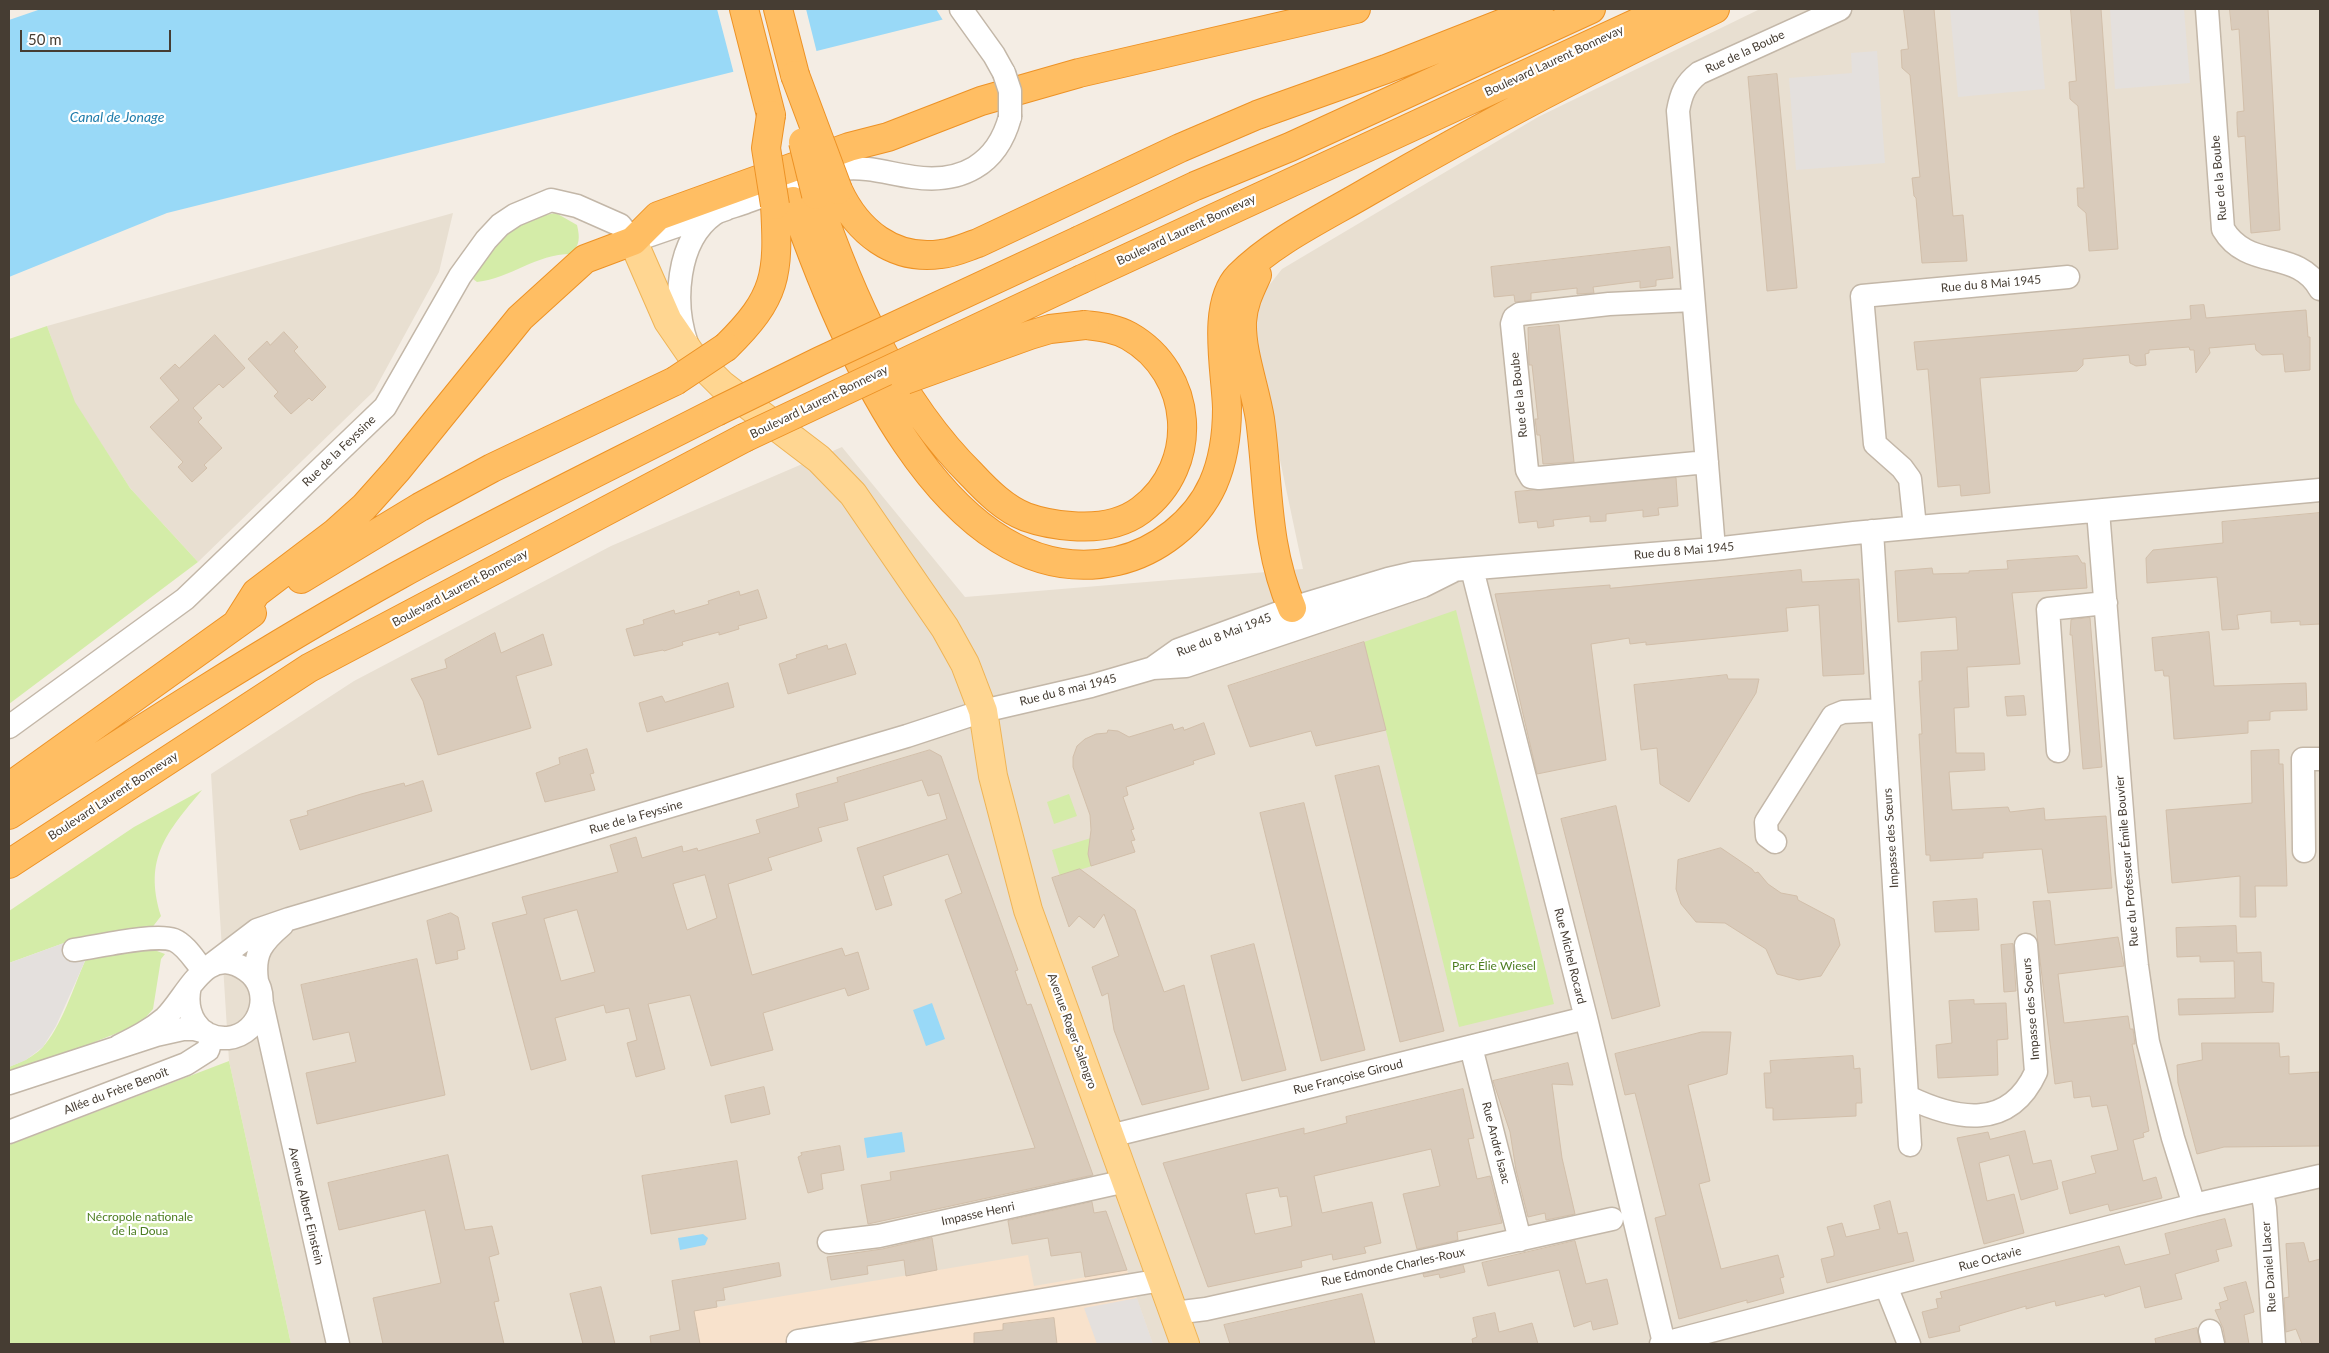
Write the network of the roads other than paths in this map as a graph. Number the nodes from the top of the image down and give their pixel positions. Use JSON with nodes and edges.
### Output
{"nodes":[{"id":1,"x":744,"y":9,"type":"edge"},
{"id":2,"x":778,"y":9,"type":"edge"},
{"id":3,"x":961,"y":9,"type":"edge"},
{"id":4,"x":1356,"y":9,"type":"edge"},
{"id":5,"x":1538,"y":9,"type":"edge"},
{"id":6,"x":1591,"y":9,"type":"edge"},
{"id":7,"x":1667,"y":9,"type":"edge"},
{"id":8,"x":1715,"y":9,"type":"edge"},
{"id":9,"x":1840,"y":9,"type":"edge"},
{"id":10,"x":2207,"y":9,"type":"edge"},
{"id":11,"x":806,"y":198,"type":"junction"},
{"id":12,"x":726,"y":209,"type":"junction"},
{"id":13,"x":633,"y":241,"type":"junction"},
{"id":14,"x":1268,"y":251,"type":"junction"},
{"id":15,"x":2068,"y":278,"type":"dead end"},
{"id":16,"x":2320,"y":289,"type":"edge"},
{"id":17,"x":1693,"y":300,"type":"junction"},
{"id":18,"x":690,"y":352,"type":"junction"},
{"id":19,"x":794,"y":413,"type":"junction"},
{"id":20,"x":1707,"y":462,"type":"junction"},
{"id":21,"x":2320,"y":490,"type":"edge"},
{"id":22,"x":2098,"y":511,"type":"junction"},
{"id":23,"x":1915,"y":527,"type":"junction"},
{"id":24,"x":1872,"y":531,"type":"junction"},
{"id":25,"x":1714,"y":549,"type":"junction"},
{"id":26,"x":1462,"y":570,"type":"junction"},
{"id":27,"x":2106,"y":603,"type":"junction"},
{"id":28,"x":1292,"y":619,"type":"junction"},
{"id":29,"x":237,"y":623,"type":"junction"},
{"id":30,"x":1153,"y":668,"type":"joint"},
{"id":31,"x":1884,"y":710,"type":"junction"},
{"id":32,"x":983,"y":711,"type":"junction"},
{"id":33,"x":9,"y":727,"type":"edge"},
{"id":34,"x":2058,"y":751,"type":"dead end"},
{"id":35,"x":2320,"y":759,"type":"edge"},
{"id":36,"x":9,"y":787,"type":"edge"},
{"id":37,"x":9,"y":815,"type":"edge"},
{"id":38,"x":1775,"y":842,"type":"dead end"},
{"id":39,"x":2304,"y":851,"type":"dead end"},
{"id":40,"x":9,"y":864,"type":"edge"},
{"id":41,"x":289,"y":919,"type":"junction"},
{"id":42,"x":2026,"y":945,"type":"dead end"},
{"id":43,"x":74,"y":950,"type":"dead end"},
{"id":44,"x":201,"y":974,"type":"junction"},
{"id":45,"x":257,"y":981,"type":"junction"},
{"id":46,"x":262,"y":1004,"type":"junction"},
{"id":47,"x":1586,"y":1018,"type":"junction"},
{"id":48,"x":217,"y":1035,"type":"junction"},
{"id":49,"x":119,"y":1046,"type":"junction"},
{"id":50,"x":1471,"y":1047,"type":"junction"},
{"id":51,"x":274,"y":1067,"type":"junction"},
{"id":52,"x":9,"y":1083,"type":"edge"},
{"id":53,"x":1908,"y":1097,"type":"junction"},
{"id":54,"x":9,"y":1132,"type":"edge"},
{"id":55,"x":1110,"y":1136,"type":"junction"},
{"id":56,"x":1910,"y":1145,"type":"dead end"},
{"id":57,"x":2320,"y":1176,"type":"edge"},
{"id":58,"x":1126,"y":1182,"type":"junction"},
{"id":59,"x":2262,"y":1190,"type":"junction"},
{"id":60,"x":2194,"y":1205,"type":"junction"},
{"id":61,"x":1612,"y":1219,"type":"dead end"},
{"id":62,"x":1520,"y":1240,"type":"junction"},
{"id":63,"x":829,"y":1242,"type":"dead end"},
{"id":64,"x":1162,"y":1280,"type":"junction"},
{"id":65,"x":1886,"y":1286,"type":"junction"},
{"id":66,"x":1174,"y":1312,"type":"junction"},
{"id":67,"x":798,"y":1341,"type":"dead end"},
{"id":68,"x":338,"y":1344,"type":"edge"},
{"id":69,"x":1185,"y":1344,"type":"edge"},
{"id":70,"x":1662,"y":1344,"type":"edge"},
{"id":71,"x":1909,"y":1344,"type":"edge"},
{"id":72,"x":2274,"y":1344,"type":"edge"}],
"edges":[{"from":1,"to":11,"type":"highway","bridge":true},
{"from":2,"to":11,"type":"highway","bridge":true},
{"from":3,"to":12,"type":"street","bridge":true},
{"from":4,"to":13,"type":"highway"},
{"from":5,"to":11,"type":"highway"},
{"from":6,"to":37,"type":"highway","bridge":true},
{"from":7,"to":19,"type":"highway","name":"Boulevard Laurent Bonnevay","bridge":true},
{"from":8,"to":14,"type":"highway"},
{"from":9,"to":17,"type":"street","name":"Rue de la Boube"},
{"from":10,"to":16,"type":"street","name":"Rue de la Boube"},
{"from":11,"to":14,"type":"highway"},
{"from":11,"to":19,"type":"highway","bridge":true},
{"from":11,"to":29,"type":"highway","bridge":true},
{"from":12,"to":13,"type":"street"},
{"from":12,"to":18,"type":"street"},
{"from":13,"to":18,"type":"main road","name":"Avenue Roger Salengro"},
{"from":13,"to":29,"type":"highway"},
{"from":13,"to":33,"type":"street","name":"Rue de la Feyssine"},
{"from":14,"to":28,"type":"highway"},
{"from":15,"to":23,"type":"street","name":"Rue du 8 Mai 1945"},
{"from":17,"to":20,"type":"street","name":"Rue de la Boube"},
{"from":17,"to":20,"type":"street","name":"Rue de la Boube"},
{"from":18,"to":32,"type":"main road","name":"Avenue Roger Salengro"},
{"from":19,"to":40,"type":"highway","name":"Boulevard Laurent Bonnevay","bridge":true},
{"from":20,"to":25,"type":"street","name":"Rue de la Boube"},
{"from":21,"to":22,"type":"street","name":"Rue du 8 Mai 1945"},
{"from":22,"to":23,"type":"street","name":"Rue du 8 Mai 1945"},
{"from":22,"to":27,"type":"street","name":"Rue du Professeur Émile Bouvier"},
{"from":23,"to":24,"type":"street","name":"Rue du 8 Mai 1945"},
{"from":24,"to":25,"type":"street","name":"Rue du 8 Mai 1945"},
{"from":24,"to":31,"type":"street","name":"Impasse des Sœurs"},
{"from":25,"to":26,"type":"street","name":"Rue du 8 Mai 1945"},
{"from":26,"to":28,"type":"street","name":"Rue du 8 Mai 1945"},
{"from":26,"to":47,"type":"street","name":"Rue Michel Rocard"},
{"from":27,"to":34,"type":"street"},
{"from":27,"to":60,"type":"street","name":"Rue du Professeur Émile Bouvier"},
{"from":28,"to":30,"type":"street","name":"Rue du 8 Mai 1945"},
{"from":29,"to":36,"type":"highway"},
{"from":30,"to":32,"type":"street","name":"Rue du 8 mai 1945"},
{"from":31,"to":38,"type":"street"},
{"from":31,"to":53,"type":"street","name":"Impasse des Sœurs"},
{"from":32,"to":41,"type":"street","name":"Rue de la Feyssine"},
{"from":32,"to":55,"type":"main road","name":"Avenue Roger Salengro"},
{"from":35,"to":39,"type":"street"},
{"from":41,"to":44,"type":"street","name":"Rue de la Feyssine"},
{"from":41,"to":45,"type":"street","name":"Rue de la Feyssine"},
{"from":42,"to":53,"type":"street","name":"Impasse des Soeurs"},
{"from":43,"to":44,"type":"street"},
{"from":44,"to":45,"type":"street"},
{"from":44,"to":48,"type":"street"},
{"from":44,"to":49,"type":"street","name":"Rue de la Feyssine"},
{"from":45,"to":46,"type":"street"},
{"from":46,"to":48,"type":"street"},
{"from":46,"to":51,"type":"street","name":"Avenue Albert Einstein"},
{"from":47,"to":50,"type":"street","name":"Rue Françoise Giroud"},
{"from":47,"to":70,"type":"street","name":"Rue Michel Rocard"},
{"from":48,"to":49,"type":"street","name":"Rue de la Feyssine"},
{"from":48,"to":51,"type":"street"},
{"from":48,"to":54,"type":"street","name":"Allée du Frère Benoît"},
{"from":49,"to":52,"type":"street","name":"Rue de la Feyssine"},
{"from":50,"to":55,"type":"street","name":"Rue Françoise Giroud"},
{"from":50,"to":62,"type":"street","name":"Rue André Isaac"},
{"from":51,"to":68,"type":"street","name":"Avenue Albert Einstein"},
{"from":53,"to":56,"type":"street","name":"Impasse des Sœurs"},
{"from":55,"to":58,"type":"main road","name":"Avenue Roger Salengro"},
{"from":57,"to":59,"type":"street","name":"Rue Octavie"},
{"from":58,"to":63,"type":"street","name":"Impasse Henri"},
{"from":58,"to":64,"type":"main road","name":"Avenue Roger Salengro"},
{"from":59,"to":60,"type":"street","name":"Rue Octavie"},
{"from":59,"to":72,"type":"street","name":"Rue Daniel Llacer"},
{"from":60,"to":65,"type":"street","name":"Rue Octavie"},
{"from":61,"to":62,"type":"street","name":"Rue Edmonde Charles-Roux"},
{"from":62,"to":66,"type":"street","name":"Rue Edmonde Charles-Roux"},
{"from":64,"to":66,"type":"main road","name":"Avenue Roger Salengro"},
{"from":64,"to":67,"type":"street"},
{"from":65,"to":70,"type":"street","name":"Rue Octavie"},
{"from":65,"to":71,"type":"street"},
{"from":66,"to":69,"type":"main road","name":"Avenue Roger Salengro"}]}
